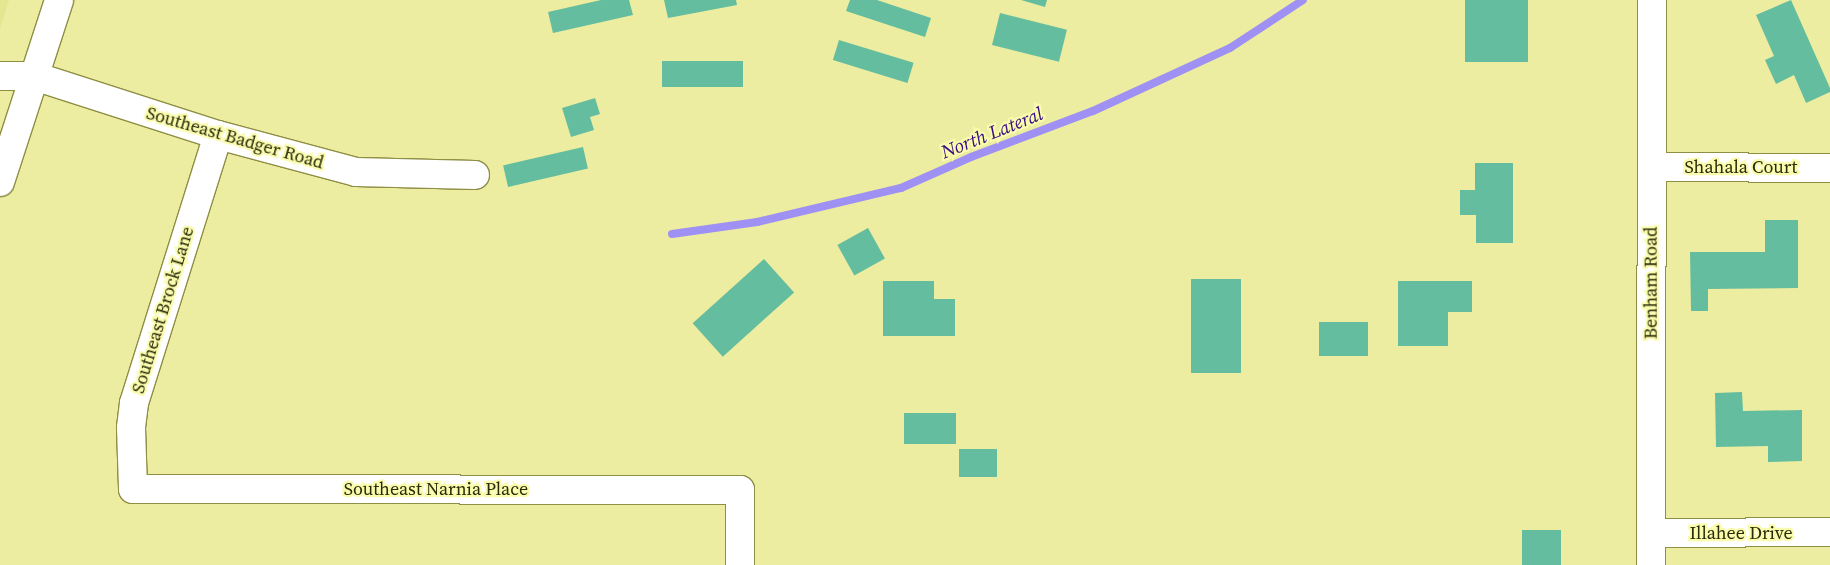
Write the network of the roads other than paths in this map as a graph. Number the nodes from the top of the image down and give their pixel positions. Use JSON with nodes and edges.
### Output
{"nodes":[{"id":1,"x":58,"y":0,"type":"edge"},
{"id":2,"x":1652,"y":0,"type":"edge"},
{"id":3,"x":0,"y":76,"type":"edge"},
{"id":4,"x":34,"y":76,"type":"junction"},
{"id":5,"x":218,"y":135,"type":"junction"},
{"id":6,"x":1652,"y":166,"type":"junction"},
{"id":7,"x":1830,"y":168,"type":"edge"},
{"id":8,"x":475,"y":175,"type":"dead end"},
{"id":9,"x":0,"y":182,"type":"edge"},
{"id":10,"x":133,"y":489,"type":"joint"},
{"id":11,"x":1830,"y":532,"type":"edge"},
{"id":12,"x":1652,"y":534,"type":"junction"},
{"id":13,"x":740,"y":565,"type":"edge"},
{"id":14,"x":1652,"y":565,"type":"edge"}],
"edges":[{"from":1,"to":4,"type":"street"},
{"from":2,"to":6,"type":"street","name":"Benham Road"},
{"from":3,"to":4,"type":"street","name":"Southeast Badger Road"},
{"from":4,"to":5,"type":"street","name":"Southeast Badger Road"},
{"from":4,"to":9,"type":"street"},
{"from":5,"to":8,"type":"street","name":"Southeast Badger Road"},
{"from":5,"to":10,"type":"street","name":"Southeast Brock Lane"},
{"from":6,"to":7,"type":"street","name":"Shahala Court"},
{"from":6,"to":12,"type":"street","name":"Benham Road"},
{"from":10,"to":13,"type":"street","name":"Southeast Narnia Place"},
{"from":11,"to":12,"type":"street","name":"Illahee Drive"},
{"from":12,"to":14,"type":"street","name":"Benham Road"}]}
